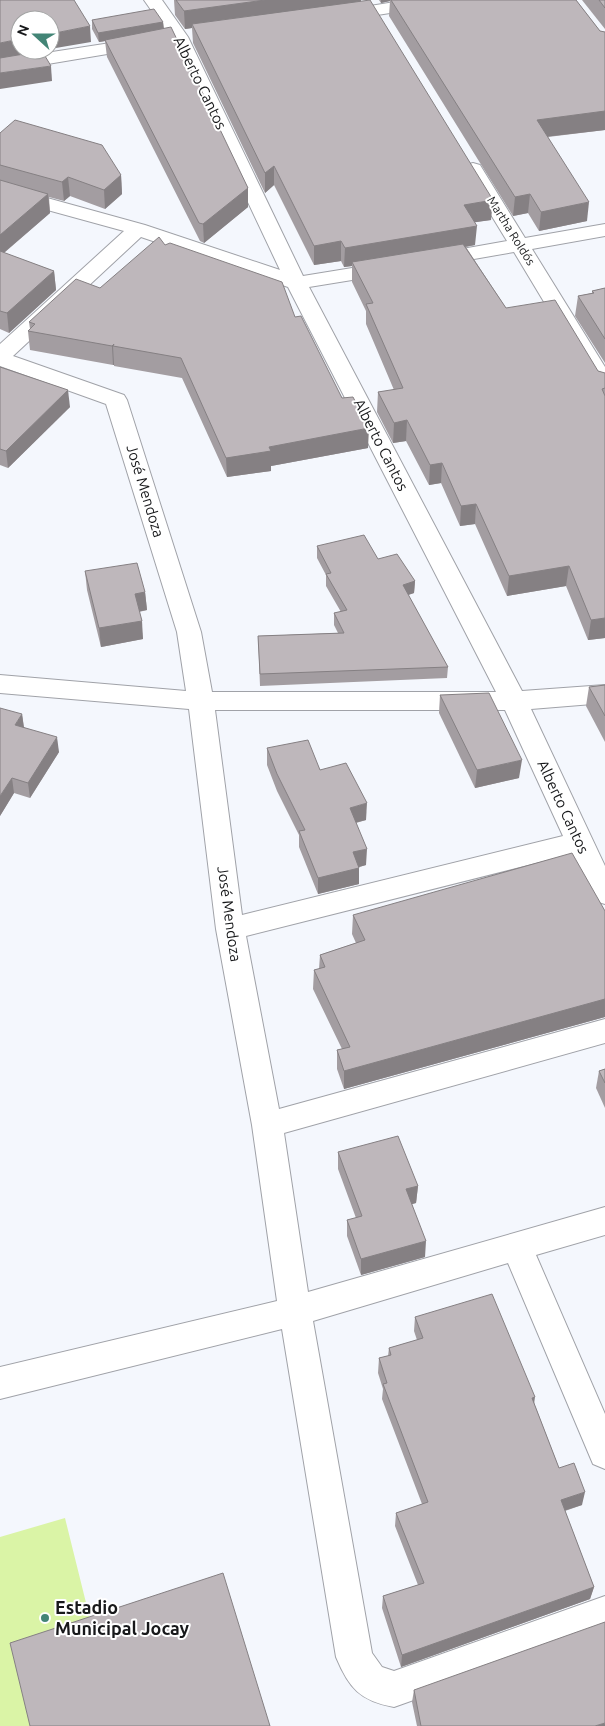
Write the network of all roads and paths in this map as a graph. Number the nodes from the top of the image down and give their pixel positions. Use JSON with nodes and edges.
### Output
{"nodes":[{"id":1,"x":153,"y":0,"type":"edge"},
{"id":2,"x":441,"y":0,"type":"edge"},
{"id":3,"x":377,"y":13,"type":"edge"},
{"id":4,"x":326,"y":18,"type":"edge"},
{"id":5,"x":188,"y":36,"type":"junction"},
{"id":6,"x":0,"y":66,"type":"edge"},
{"id":7,"x":464,"y":154,"type":"edge"},
{"id":8,"x":0,"y":191,"type":"edge"},
{"id":9,"x":138,"y":230,"type":"junction"},
{"id":10,"x":605,"y":230,"type":"edge"},
{"id":11,"x":520,"y":246,"type":"junction"},
{"id":12,"x":296,"y":283,"type":"junction"},
{"id":13,"x":0,"y":358,"type":"edge"},
{"id":14,"x":605,"y":385,"type":"edge"},
{"id":15,"x":0,"y":684,"type":"edge"},
{"id":16,"x":605,"y":694,"type":"edge"},
{"id":17,"x":201,"y":701,"type":"junction"},
{"id":18,"x":514,"y":701,"type":"junction"},
{"id":19,"x":579,"y":842,"type":"junction"},
{"id":20,"x":605,"y":893,"type":"edge"},
{"id":21,"x":230,"y":929,"type":"junction"},
{"id":22,"x":605,"y":1030,"type":"edge"},
{"id":23,"x":267,"y":1125,"type":"junction"},
{"id":24,"x":605,"y":1221,"type":"edge"},
{"id":25,"x":517,"y":1248,"type":"junction"},
{"id":26,"x":295,"y":1311,"type":"junction"},
{"id":27,"x":0,"y":1383,"type":"edge"},
{"id":28,"x":605,"y":1453,"type":"edge"},
{"id":29,"x":605,"y":1614,"type":"edge"}],
"edges":[{"from":1,"to":5,"type":"street","name":"Alberto Cantos"},
{"from":2,"to":3,"type":"street"},
{"from":3,"to":4,"type":"street"},
{"from":5,"to":6,"type":"street"},
{"from":5,"to":12,"type":"street","name":"Alberto Cantos"},
{"from":7,"to":11,"type":"street","name":"Martha Roldós"},
{"from":8,"to":9,"type":"street"},
{"from":9,"to":12,"type":"street"},
{"from":9,"to":13,"type":"street"},
{"from":10,"to":11,"type":"street"},
{"from":11,"to":12,"type":"street"},
{"from":11,"to":14,"type":"street","name":"Martha Roldós"},
{"from":12,"to":18,"type":"street","name":"Alberto Cantos"},
{"from":13,"to":17,"type":"street","name":"José Mendoza"},
{"from":15,"to":17,"type":"street"},
{"from":16,"to":18,"type":"street"},
{"from":17,"to":18,"type":"street"},
{"from":17,"to":21,"type":"street","name":"José Mendoza"},
{"from":18,"to":19,"type":"street","name":"Alberto Cantos"},
{"from":19,"to":20,"type":"street","name":"Alberto Cantos"},
{"from":19,"to":21,"type":"street"},
{"from":21,"to":23,"type":"street","name":"José Mendoza"},
{"from":22,"to":23,"type":"street"},
{"from":23,"to":26,"type":"street","name":"José Mendoza"},
{"from":24,"to":25,"type":"street"},
{"from":25,"to":26,"type":"street"},
{"from":25,"to":28,"type":"street"},
{"from":26,"to":27,"type":"street"},
{"from":26,"to":29,"type":"street","name":"José Mendoza"}]}
